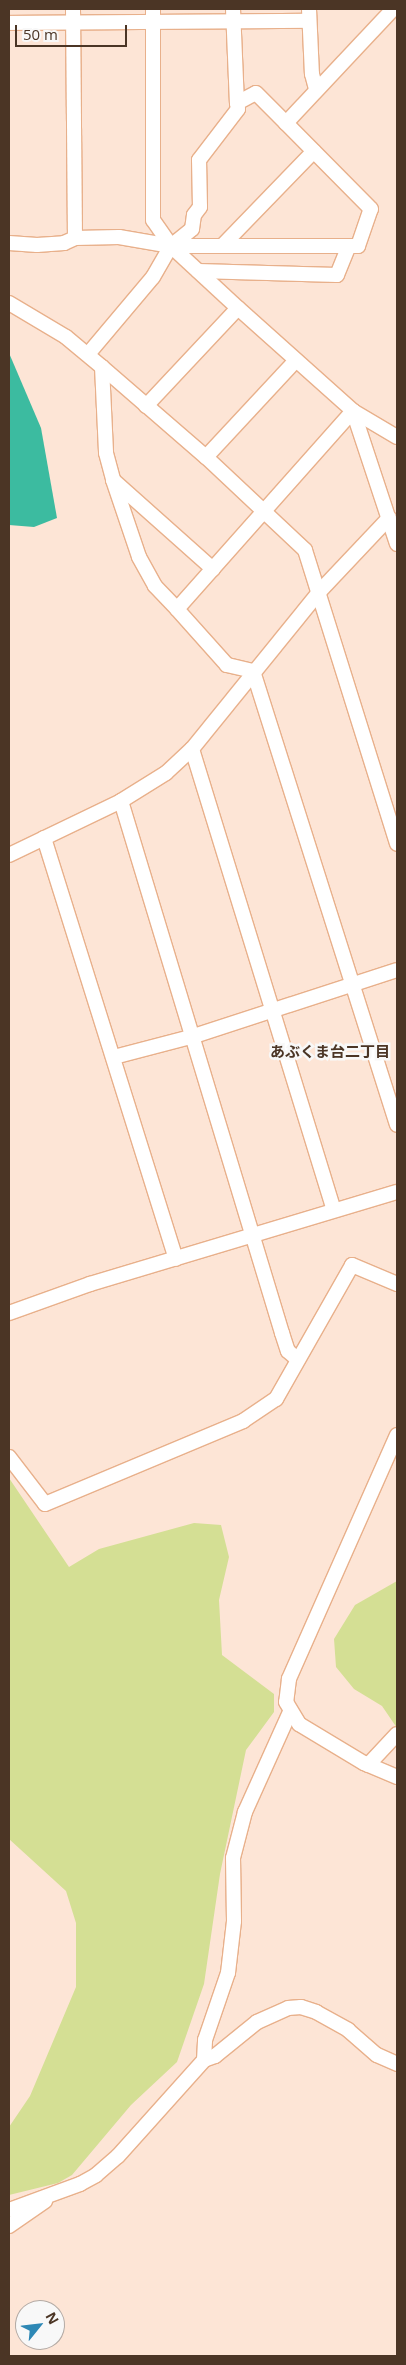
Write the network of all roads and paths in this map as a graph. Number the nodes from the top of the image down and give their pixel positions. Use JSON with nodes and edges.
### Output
{"nodes":[{"id":1,"x":393,"y":9,"type":"edge"},
{"id":2,"x":73,"y":15,"type":"edge"},
{"id":3,"x":153,"y":15,"type":"edge"},
{"id":4,"x":308,"y":15,"type":"edge"},
{"id":5,"x":233,"y":16,"type":"edge"},
{"id":6,"x":9,"y":23,"type":"edge"},
{"id":7,"x":316,"y":89,"type":"junction"},
{"id":8,"x":237,"y":103,"type":"junction"},
{"id":9,"x":286,"y":123,"type":"junction"},
{"id":10,"x":314,"y":151,"type":"junction"},
{"id":11,"x":75,"y":238,"type":"junction"},
{"id":12,"x":9,"y":243,"type":"edge"},
{"id":13,"x":170,"y":246,"type":"junction"},
{"id":14,"x":222,"y":246,"type":"junction"},
{"id":15,"x":349,"y":246,"type":"junction"},
{"id":16,"x":198,"y":271,"type":"junction"},
{"id":17,"x":9,"y":303,"type":"edge"},
{"id":18,"x":238,"y":308,"type":"junction"},
{"id":19,"x":89,"y":353,"type":"junction"},
{"id":20,"x":296,"y":360,"type":"junction"},
{"id":21,"x":102,"y":367,"type":"junction"},
{"id":22,"x":146,"y":406,"type":"junction"},
{"id":23,"x":354,"y":411,"type":"junction"},
{"id":24,"x":397,"y":437,"type":"edge"},
{"id":25,"x":206,"y":457,"type":"junction"},
{"id":26,"x":113,"y":480,"type":"junction"},
{"id":27,"x":264,"y":512,"type":"junction"},
{"id":28,"x":389,"y":518,"type":"junction"},
{"id":29,"x":397,"y":544,"type":"edge"},
{"id":30,"x":213,"y":569,"type":"junction"},
{"id":31,"x":319,"y":592,"type":"junction"},
{"id":32,"x":177,"y":610,"type":"junction"},
{"id":33,"x":253,"y":671,"type":"junction"},
{"id":34,"x":192,"y":749,"type":"junction"},
{"id":35,"x":121,"y":801,"type":"junction"},
{"id":36,"x":44,"y":838,"type":"junction"},
{"id":37,"x":397,"y":844,"type":"edge"},
{"id":38,"x":9,"y":855,"type":"edge"},
{"id":39,"x":397,"y":970,"type":"edge"},
{"id":40,"x":353,"y":984,"type":"junction"},
{"id":41,"x":273,"y":1012,"type":"junction"},
{"id":42,"x":194,"y":1036,"type":"junction"},
{"id":43,"x":114,"y":1057,"type":"junction"},
{"id":44,"x":397,"y":1125,"type":"edge"},
{"id":45,"x":397,"y":1192,"type":"edge"},
{"id":46,"x":334,"y":1210,"type":"junction"},
{"id":47,"x":252,"y":1236,"type":"junction"},
{"id":48,"x":176,"y":1259,"type":"junction"},
{"id":49,"x":397,"y":1284,"type":"edge"},
{"id":50,"x":9,"y":1313,"type":"edge"},
{"id":51,"x":298,"y":1360,"type":"junction"},
{"id":52,"x":397,"y":1434,"type":"edge"},
{"id":53,"x":9,"y":1457,"type":"edge"},
{"id":54,"x":290,"y":1712,"type":"junction"},
{"id":55,"x":397,"y":1734,"type":"edge"},
{"id":56,"x":368,"y":1765,"type":"junction"},
{"id":57,"x":397,"y":1777,"type":"edge"},
{"id":58,"x":204,"y":2060,"type":"junction"},
{"id":59,"x":397,"y":2064,"type":"edge"},
{"id":60,"x":46,"y":2196,"type":"junction"},
{"id":61,"x":9,"y":2210,"type":"edge"},
{"id":62,"x":9,"y":2226,"type":"edge"}],
"edges":[{"from":1,"to":7,"type":"street"},
{"from":2,"to":3,"type":"street"},
{"from":2,"to":6,"type":"street"},
{"from":2,"to":11,"type":"street"},
{"from":3,"to":5,"type":"street"},
{"from":3,"to":13,"type":"street"},
{"from":4,"to":5,"type":"street"},
{"from":4,"to":7,"type":"street"},
{"from":5,"to":8,"type":"street"},
{"from":7,"to":9,"type":"street"},
{"from":8,"to":9,"type":"street"},
{"from":8,"to":13,"type":"street"},
{"from":9,"to":10,"type":"street"},
{"from":10,"to":14,"type":"street"},
{"from":10,"to":15,"type":"street"},
{"from":11,"to":12,"type":"street"},
{"from":11,"to":13,"type":"street"},
{"from":13,"to":14,"type":"street"},
{"from":13,"to":16,"type":"street"},
{"from":13,"to":19,"type":"street"},
{"from":14,"to":15,"type":"street"},
{"from":15,"to":16,"type":"street"},
{"from":16,"to":18,"type":"street"},
{"from":17,"to":19,"type":"street"},
{"from":18,"to":20,"type":"street"},
{"from":18,"to":22,"type":"street"},
{"from":19,"to":21,"type":"street"},
{"from":20,"to":23,"type":"street"},
{"from":20,"to":25,"type":"street"},
{"from":21,"to":22,"type":"street"},
{"from":21,"to":26,"type":"street"},
{"from":22,"to":25,"type":"street"},
{"from":23,"to":24,"type":"street"},
{"from":23,"to":27,"type":"street"},
{"from":23,"to":28,"type":"street"},
{"from":25,"to":27,"type":"street"},
{"from":26,"to":30,"type":"street"},
{"from":26,"to":32,"type":"street"},
{"from":27,"to":30,"type":"street"},
{"from":27,"to":31,"type":"street"},
{"from":28,"to":29,"type":"street"},
{"from":28,"to":31,"type":"street"},
{"from":30,"to":32,"type":"street"},
{"from":31,"to":33,"type":"street"},
{"from":31,"to":37,"type":"street"},
{"from":32,"to":33,"type":"street"},
{"from":33,"to":34,"type":"street"},
{"from":33,"to":40,"type":"street"},
{"from":34,"to":35,"type":"street"},
{"from":34,"to":41,"type":"street"},
{"from":35,"to":36,"type":"street"},
{"from":35,"to":42,"type":"street"},
{"from":36,"to":38,"type":"street"},
{"from":36,"to":43,"type":"street"},
{"from":39,"to":40,"type":"street"},
{"from":40,"to":41,"type":"street"},
{"from":40,"to":44,"type":"street"},
{"from":41,"to":42,"type":"street"},
{"from":41,"to":46,"type":"street"},
{"from":42,"to":43,"type":"street"},
{"from":42,"to":47,"type":"street"},
{"from":43,"to":48,"type":"street"},
{"from":45,"to":46,"type":"street"},
{"from":46,"to":47,"type":"street"},
{"from":47,"to":48,"type":"street"},
{"from":47,"to":51,"type":"street"},
{"from":48,"to":50,"type":"street"},
{"from":49,"to":51,"type":"street"},
{"from":51,"to":53,"type":"street"},
{"from":52,"to":54,"type":"street"},
{"from":54,"to":56,"type":"street"},
{"from":54,"to":58,"type":"street"},
{"from":55,"to":56,"type":"street"},
{"from":56,"to":57,"type":"street"},
{"from":58,"to":59,"type":"street"},
{"from":58,"to":60,"type":"street"},
{"from":60,"to":61,"type":"street"},
{"from":60,"to":62,"type":"street"}]}
